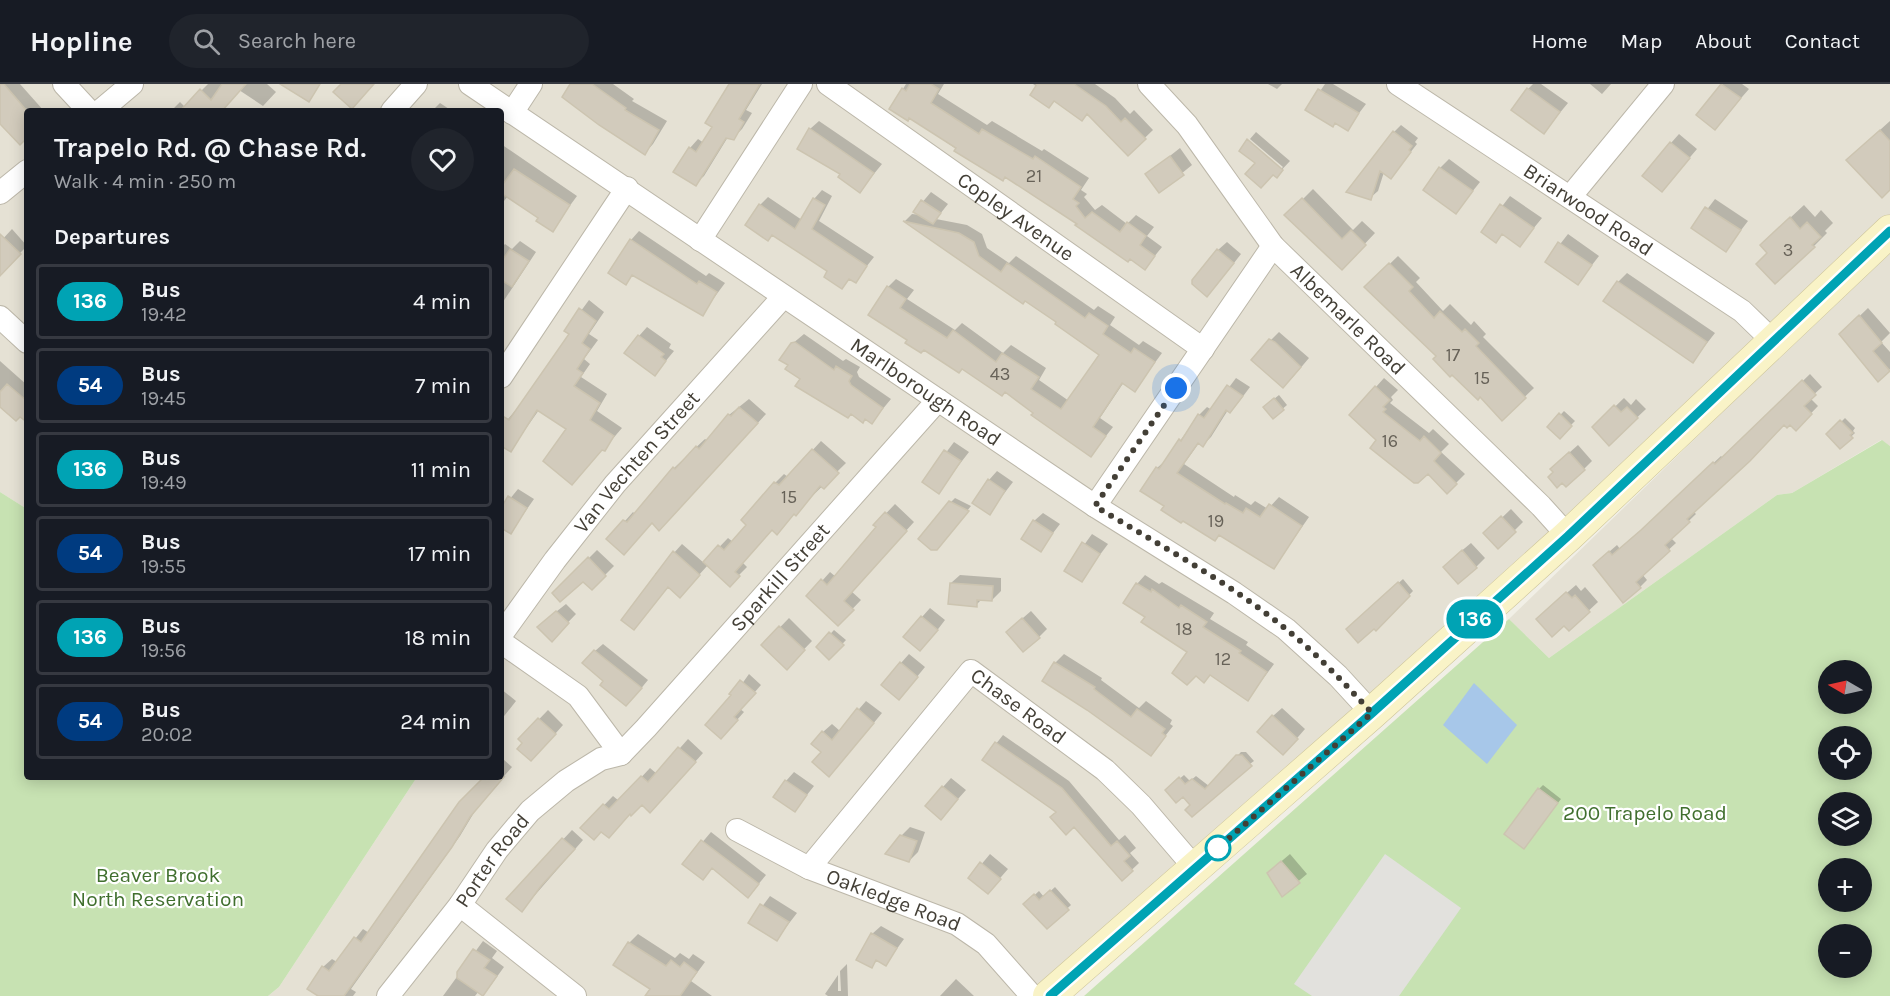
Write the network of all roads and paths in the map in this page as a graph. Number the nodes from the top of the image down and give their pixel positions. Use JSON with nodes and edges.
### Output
{"nodes":[{"id":1,"x":64,"y":84,"type":"edge"},
{"id":2,"x":132,"y":84,"type":"edge"},
{"id":3,"x":416,"y":84,"type":"edge"},
{"id":4,"x":470,"y":84,"type":"edge"},
{"id":5,"x":531,"y":84,"type":"edge"},
{"id":6,"x":801,"y":84,"type":"edge"},
{"id":7,"x":828,"y":84,"type":"edge"},
{"id":8,"x":1149,"y":84,"type":"edge"},
{"id":9,"x":1398,"y":84,"type":"edge"},
{"id":10,"x":1663,"y":84,"type":"edge"},
{"id":11,"x":86,"y":108,"type":"edge"},
{"id":12,"x":104,"y":108,"type":"edge"},
{"id":13,"x":395,"y":108,"type":"edge"},
{"id":14,"x":512,"y":113,"type":"junction"},
{"id":15,"x":24,"y":173,"type":"edge"},
{"id":16,"x":627,"y":188,"type":"junction"},
{"id":17,"x":0,"y":193,"type":"edge"},
{"id":18,"x":1570,"y":197,"type":"junction"},
{"id":19,"x":1890,"y":231,"type":"edge"},
{"id":20,"x":700,"y":240,"type":"junction"},
{"id":21,"x":1273,"y":246,"type":"junction"},
{"id":22,"x":783,"y":297,"type":"junction"},
{"id":23,"x":0,"y":317,"type":"edge"},
{"id":24,"x":24,"y":339,"type":"edge"},
{"id":25,"x":1773,"y":341,"type":"junction"},
{"id":26,"x":1203,"y":349,"type":"junction"},
{"id":27,"x":504,"y":372,"type":"edge"},
{"id":28,"x":938,"y":399,"type":"junction"},
{"id":29,"x":1095,"y":506,"type":"junction"},
{"id":30,"x":1568,"y":536,"type":"junction"},
{"id":31,"x":504,"y":631,"type":"edge"},
{"id":32,"x":504,"y":644,"type":"edge"},
{"id":33,"x":1372,"y":713,"type":"junction"},
{"id":34,"x":621,"y":754,"type":"junction"},
{"id":35,"x":737,"y":830,"type":"dead end"},
{"id":36,"x":809,"y":868,"type":"junction"},
{"id":37,"x":1195,"y":868,"type":"junction"},
{"id":38,"x":460,"y":905,"type":"junction"},
{"id":39,"x":388,"y":996,"type":"edge"},
{"id":40,"x":575,"y":996,"type":"edge"},
{"id":41,"x":1032,"y":996,"type":"edge"},
{"id":42,"x":1050,"y":996,"type":"edge"}],
"edges":[{"from":1,"to":11,"type":"street"},
{"from":2,"to":12,"type":"street"},
{"from":3,"to":13,"type":"street"},
{"from":4,"to":14,"type":"street","name":"Marlborough Road"},
{"from":5,"to":14,"type":"street"},
{"from":6,"to":20,"type":"street"},
{"from":7,"to":26,"type":"street","name":"Copley Avenue"},
{"from":8,"to":21,"type":"street","name":"Albemarle Road"},
{"from":9,"to":18,"type":"street","name":"Briarwood Road"},
{"from":10,"to":18,"type":"street"},
{"from":14,"to":16,"type":"street","name":"Marlborough Road"},
{"from":15,"to":17,"type":"street"},
{"from":16,"to":20,"type":"street","name":"Marlborough Road"},
{"from":16,"to":27,"type":"street"},
{"from":18,"to":25,"type":"street","name":"Briarwood Road"},
{"from":19,"to":25,"type":"main road"},
{"from":20,"to":22,"type":"street","name":"Marlborough Road"},
{"from":21,"to":26,"type":"street"},
{"from":21,"to":30,"type":"street","name":"Albemarle Road"},
{"from":22,"to":28,"type":"street","name":"Marlborough Road"},
{"from":22,"to":31,"type":"street","name":"Van Vechten Street"},
{"from":23,"to":24,"type":"street"},
{"from":25,"to":30,"type":"main road"},
{"from":26,"to":29,"type":"street"},
{"from":28,"to":29,"type":"street","name":"Marlborough Road"},
{"from":28,"to":34,"type":"street","name":"Sparkill Street"},
{"from":29,"to":33,"type":"street","name":"Marlborough Road"},
{"from":30,"to":33,"type":"main road"},
{"from":32,"to":34,"type":"street"},
{"from":33,"to":37,"type":"main road"},
{"from":34,"to":38,"type":"street","name":"Porter Road"},
{"from":35,"to":36,"type":"street","name":"Oakledge Road"},
{"from":36,"to":37,"type":"street","name":"Chase Road"},
{"from":36,"to":41,"type":"street","name":"Oakledge Road"},
{"from":37,"to":42,"type":"main road"},
{"from":38,"to":39,"type":"street","name":"Porter Road"},
{"from":38,"to":40,"type":"street"}]}
